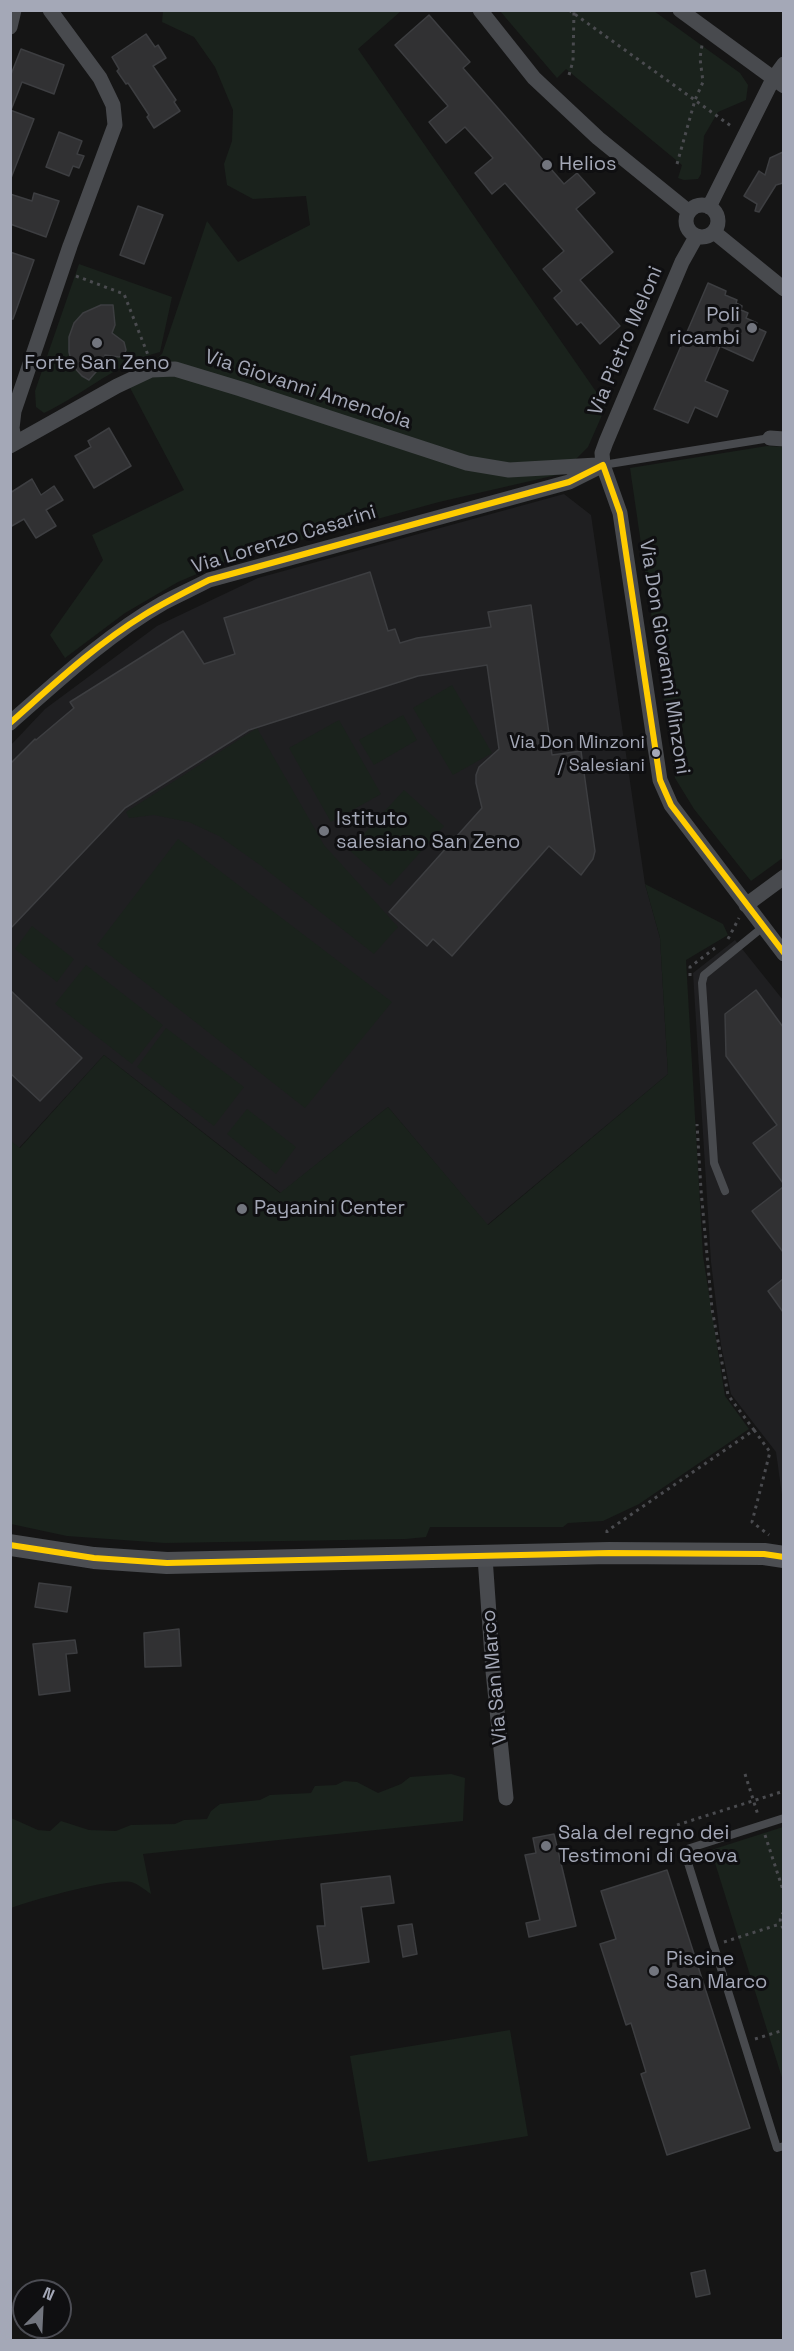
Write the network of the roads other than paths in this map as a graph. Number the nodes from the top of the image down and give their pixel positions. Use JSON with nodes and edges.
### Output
{"nodes":[{"id":1,"x":14,"y":10,"type":"edge"},
{"id":2,"x":50,"y":10,"type":"edge"},
{"id":3,"x":480,"y":10,"type":"edge"},
{"id":4,"x":681,"y":10,"type":"edge"},
{"id":5,"x":10,"y":27,"type":"edge"},
{"id":6,"x":783,"y":64,"type":"edge"},
{"id":7,"x":778,"y":83,"type":"edge"},
{"id":8,"x":710,"y":207,"type":"junction"},
{"id":9,"x":688,"y":212,"type":"junction"},
{"id":10,"x":714,"y":232,"type":"junction"},
{"id":11,"x":696,"y":237,"type":"junction"},
{"id":12,"x":783,"y":289,"type":"edge"},
{"id":13,"x":777,"y":438,"type":"edge"},
{"id":14,"x":13,"y":444,"type":"edge"},
{"id":15,"x":603,"y":465,"type":"junction"},
{"id":16,"x":10,"y":723,"type":"edge"},
{"id":17,"x":783,"y":877,"type":"edge"},
{"id":18,"x":746,"y":905,"type":"junction"},
{"id":19,"x":763,"y":927,"type":"junction"},
{"id":20,"x":783,"y":954,"type":"edge"},
{"id":21,"x":725,"y":1191,"type":"dead end"},
{"id":22,"x":10,"y":1545,"type":"edge"},
{"id":23,"x":779,"y":1548,"type":"edge"},
{"id":24,"x":485,"y":1557,"type":"junction"},
{"id":25,"x":506,"y":1798,"type":"dead end"},
{"id":26,"x":783,"y":1818,"type":"edge"},
{"id":27,"x":783,"y":2146,"type":"edge"}],
"edges":[{"from":1,"to":5,"type":"street"},
{"from":2,"to":14,"type":"street","name":"Via Giovanni Amendola"},
{"from":3,"to":9,"type":"street"},
{"from":4,"to":7,"type":"street"},
{"from":6,"to":7,"type":"street"},
{"from":7,"to":8,"type":"street"},
{"from":8,"to":9,"type":"street"},
{"from":8,"to":10,"type":"street"},
{"from":9,"to":11,"type":"street"},
{"from":10,"to":11,"type":"street"},
{"from":10,"to":12,"type":"street"},
{"from":11,"to":15,"type":"street","name":"Via Pietro Meloni"},
{"from":13,"to":15,"type":"lane"},
{"from":14,"to":15,"type":"street","name":"Via Giovanni Amendola"},
{"from":15,"to":16,"type":"street","name":"Via Lorenzo Casarini"},
{"from":15,"to":18,"type":"street","name":"Via Don Giovanni Minzoni"},
{"from":17,"to":18,"type":"street"},
{"from":18,"to":19,"type":"street","name":"Via Don Giovanni Minzoni"},
{"from":19,"to":20,"type":"street","name":"Via Don Giovanni Minzoni"},
{"from":19,"to":21,"type":"lane"},
{"from":22,"to":24,"type":"main road"},
{"from":23,"to":24,"type":"main road"},
{"from":24,"to":25,"type":"street","name":"Via San Marco"},
{"from":26,"to":27,"type":"lane"}]}
